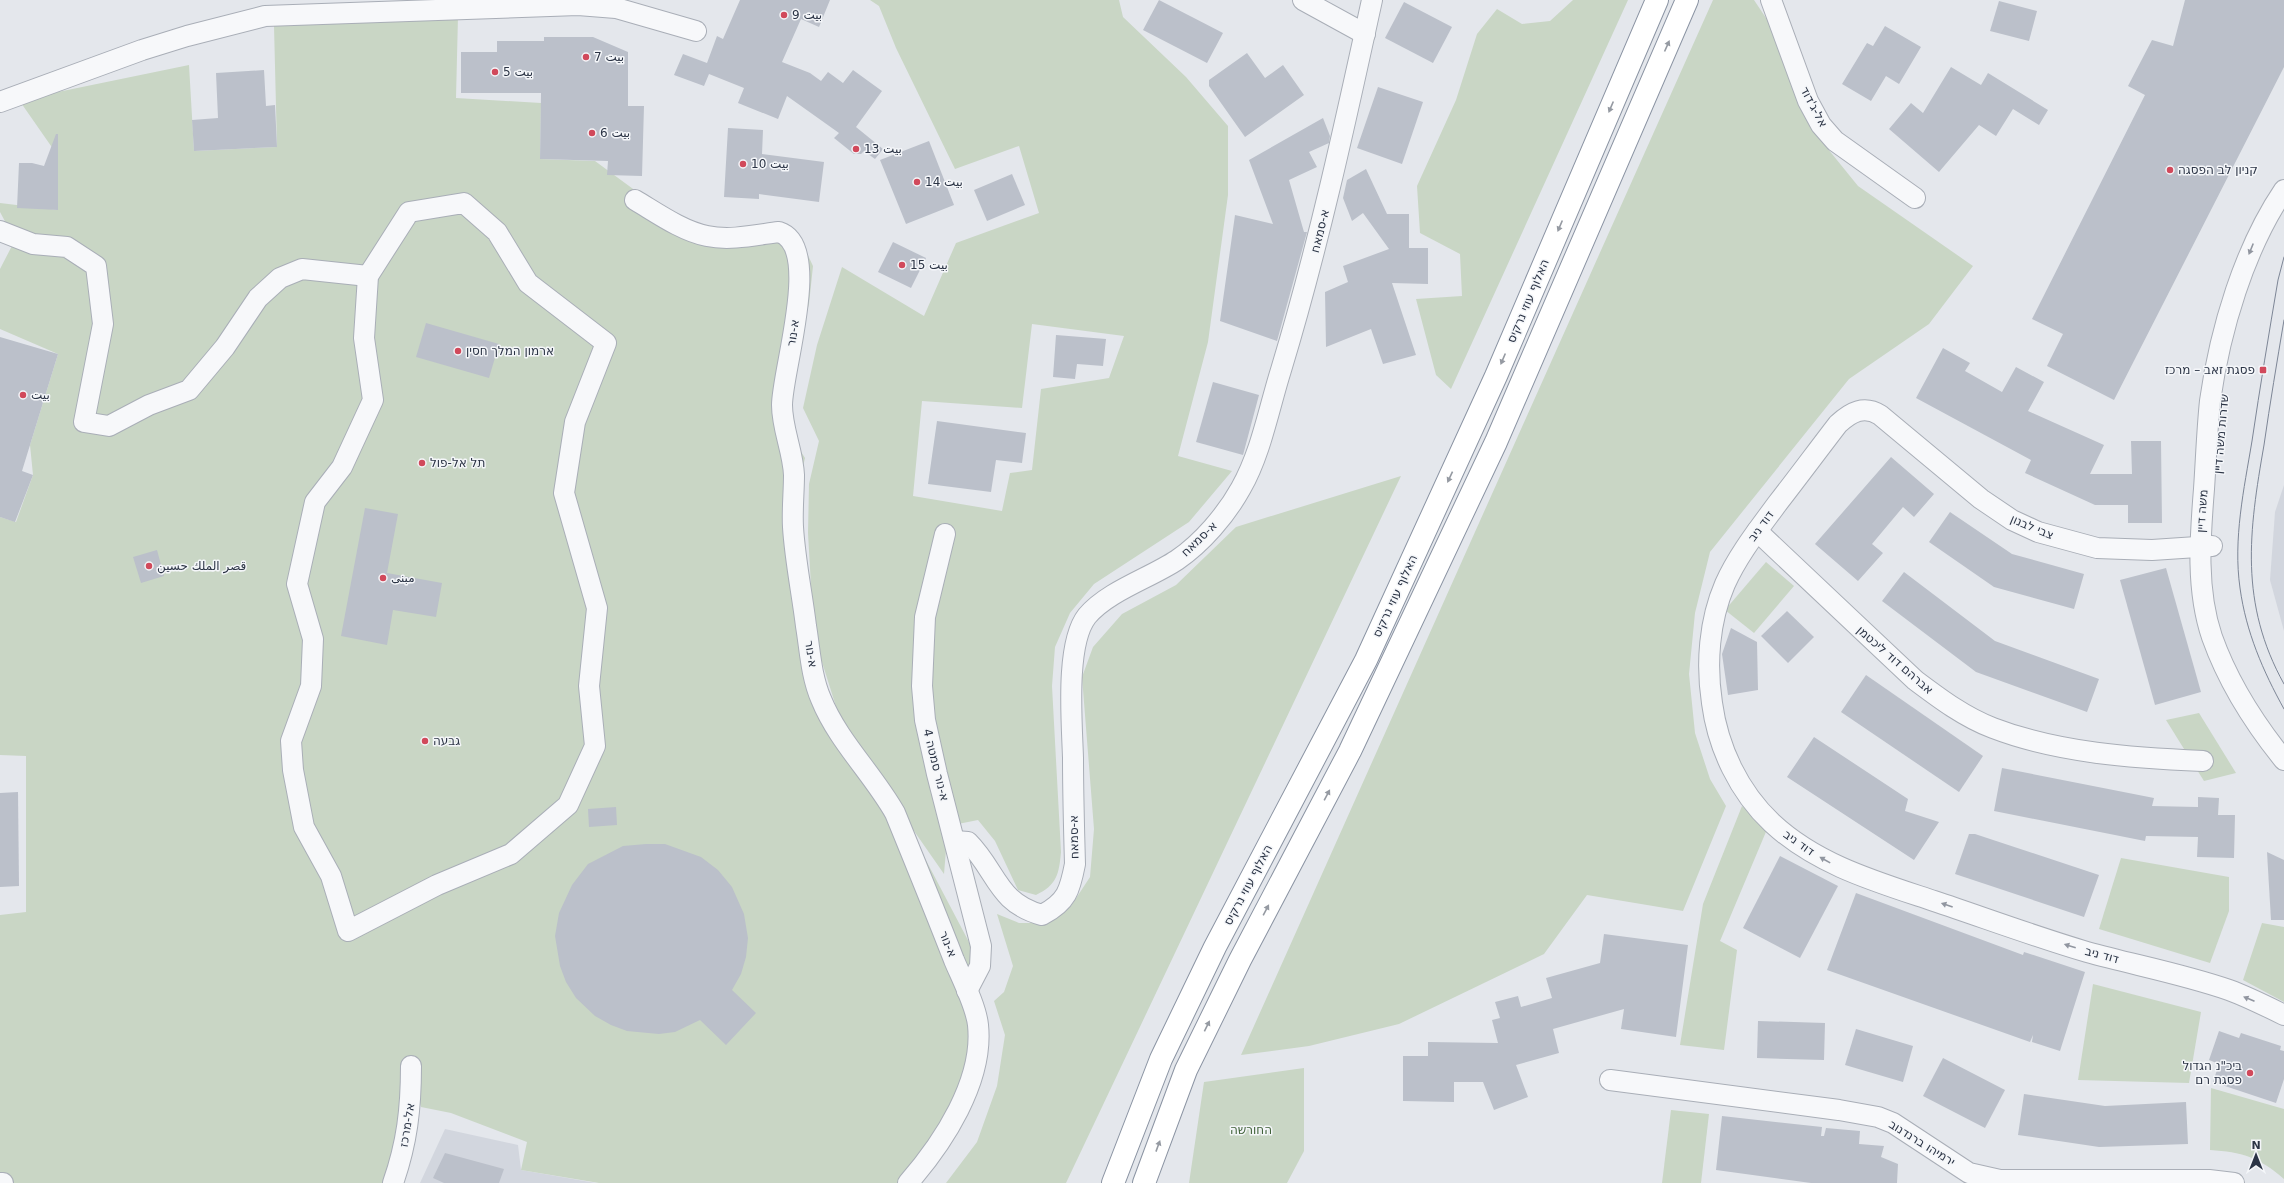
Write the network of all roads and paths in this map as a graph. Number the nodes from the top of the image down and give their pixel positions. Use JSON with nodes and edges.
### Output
{"nodes":[{"id":1,"x":1304,"y":0,"type":"edge"},
{"id":2,"x":1372,"y":0,"type":"edge"},
{"id":3,"x":1657,"y":0,"type":"edge"},
{"id":4,"x":1687,"y":0,"type":"edge"},
{"id":5,"x":1771,"y":0,"type":"edge"},
{"id":6,"x":696,"y":31,"type":"dead end"},
{"id":7,"x":1365,"y":34,"type":"junction"},
{"id":8,"x":0,"y":102,"type":"edge"},
{"id":9,"x":2284,"y":190,"type":"edge"},
{"id":10,"x":1915,"y":198,"type":"dead end"},
{"id":11,"x":635,"y":200,"type":"dead end"},
{"id":12,"x":2284,"y":212,"type":"edge"},
{"id":13,"x":0,"y":230,"type":"edge"},
{"id":14,"x":368,"y":276,"type":"junction"},
{"id":15,"x":2210,"y":403,"type":"joint"},
{"id":16,"x":1862,"y":410,"type":"joint"},
{"id":17,"x":1757,"y":531,"type":"junction"},
{"id":18,"x":945,"y":534,"type":"dead end"},
{"id":19,"x":2206,"y":547,"type":"junction"},
{"id":20,"x":2284,"y":760,"type":"edge"},
{"id":21,"x":2203,"y":761,"type":"dead end"},
{"id":22,"x":956,"y":841,"type":"junction"},
{"id":23,"x":967,"y":991,"type":"junction"},
{"id":24,"x":2284,"y":1015,"type":"edge"},
{"id":25,"x":411,"y":1066,"type":"dead end"},
{"id":26,"x":1610,"y":1080,"type":"dead end"},
{"id":27,"x":393,"y":1183,"type":"edge"},
{"id":28,"x":908,"y":1183,"type":"edge"},
{"id":29,"x":1114,"y":1183,"type":"edge"},
{"id":30,"x":1144,"y":1183,"type":"edge"},
{"id":31,"x":2234,"y":1183,"type":"edge"}],
"edges":[{"from":1,"to":7,"type":"street"},
{"from":2,"to":7,"type":"street","name":"א-סמאח"},
{"from":3,"to":29,"type":"highway","name":"האלוף עוזי נרקיס","one_way":true},
{"from":30,"to":4,"type":"highway","one_way":true},
{"from":5,"to":10,"type":"street","name":"אל-ג'דוד"},
{"from":6,"to":8,"type":"street"},
{"from":7,"to":22,"type":"street","name":"א-סמאח"},
{"from":9,"to":15,"type":"street","name":"שדרות משה דיין","one_way":true},
{"from":11,"to":23,"type":"street","name":"א-נור"},
{"from":12,"to":19,"type":"street","name":"שדרות משה דיין"},
{"from":13,"to":14,"type":"street"},
{"from":14,"to":14,"type":"street"},
{"from":15,"to":19,"type":"street","name":"משה דיין"},
{"from":16,"to":17,"type":"street","name":"דוד ניב"},
{"from":16,"to":19,"type":"street","name":"צבי לבנון"},
{"from":17,"to":21,"type":"street","name":"אברהם דוד ליכטמן"},
{"from":24,"to":17,"type":"street","name":"דוד ניב","one_way":true},
{"from":18,"to":22,"type":"street","name":"א-נור סמטה 4"},
{"from":19,"to":20,"type":"street","name":"שדרות משה דיין"},
{"from":22,"to":23,"type":"street","name":"א-נור סמטה 4"},
{"from":23,"to":28,"type":"street","name":"א-נור"},
{"from":25,"to":27,"type":"street","name":"אל-מרכז"},
{"from":26,"to":31,"type":"street","name":"ירמיהו ברנדנוב"}]}
